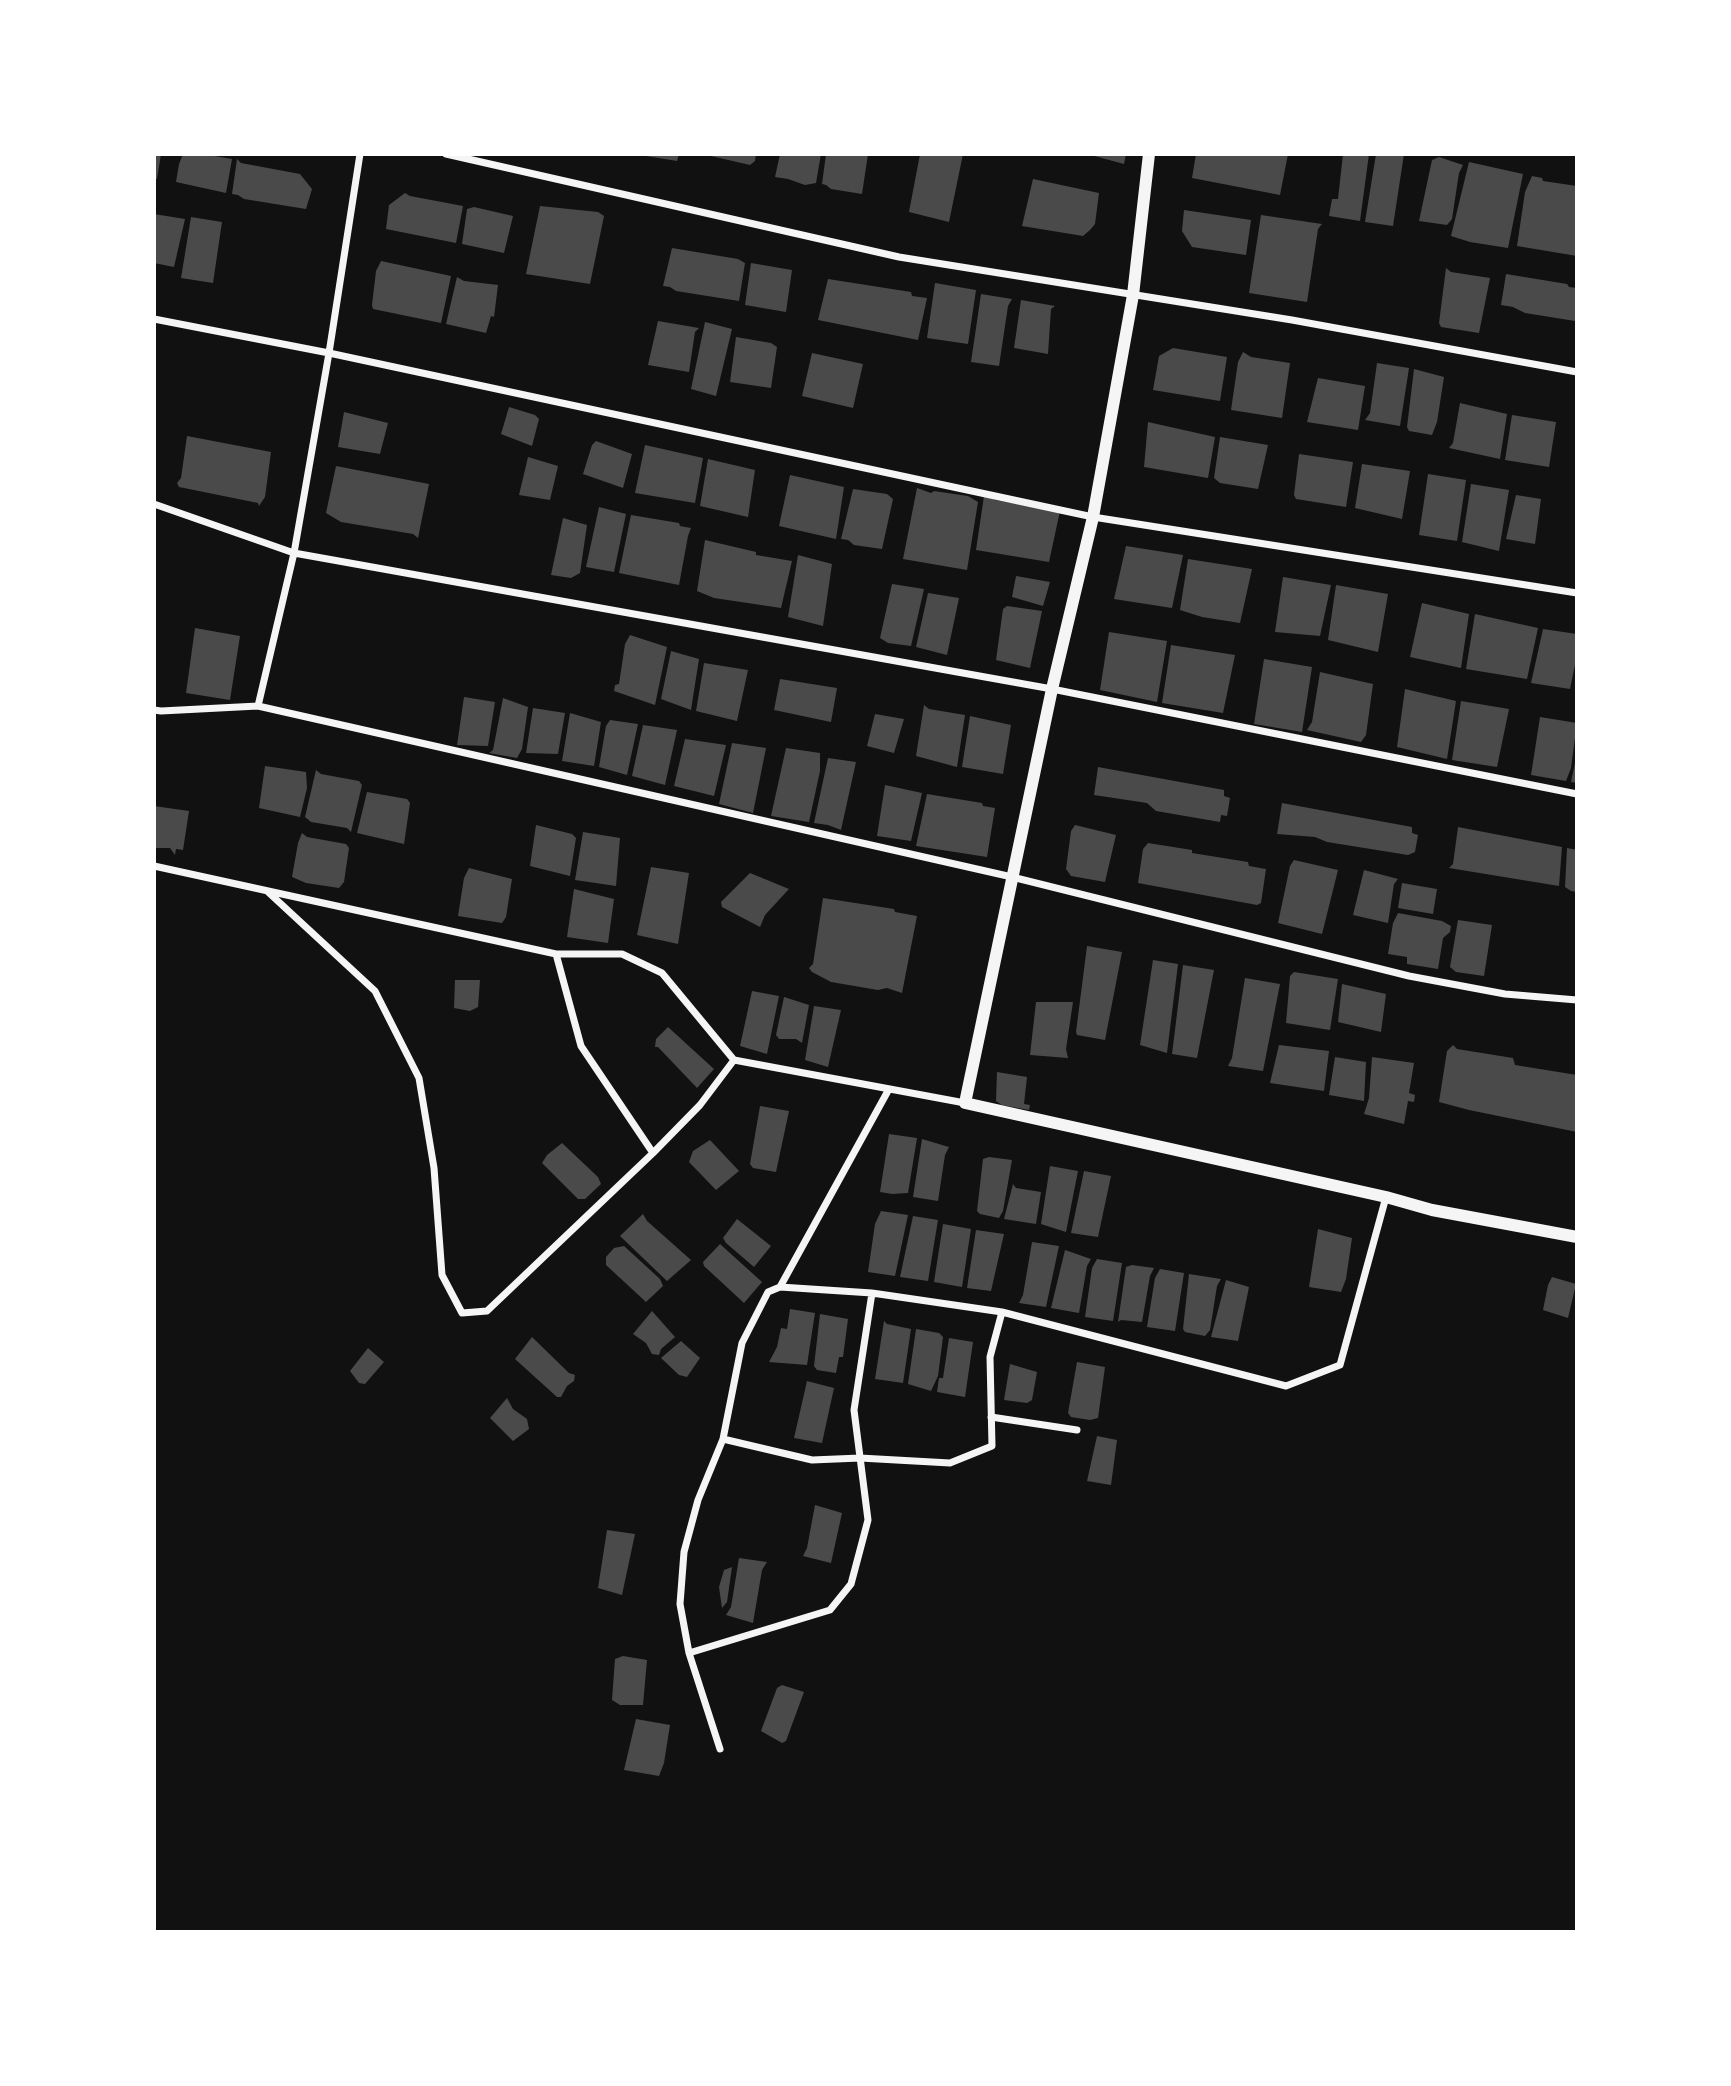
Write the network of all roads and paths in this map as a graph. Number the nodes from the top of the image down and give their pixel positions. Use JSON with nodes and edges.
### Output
{"nodes":[{"id":1,"x":360,"y":154,"type":"edge"},
{"id":2,"x":446,"y":154,"type":"edge"},
{"id":3,"x":1149,"y":154,"type":"edge"},
{"id":4,"x":1133,"y":295,"type":"junction"},
{"id":5,"x":154,"y":319,"type":"edge"},
{"id":6,"x":329,"y":353,"type":"junction"},
{"id":7,"x":1577,"y":372,"type":"edge"},
{"id":8,"x":154,"y":504,"type":"edge"},
{"id":9,"x":1093,"y":517,"type":"junction"},
{"id":10,"x":294,"y":553,"type":"junction"},
{"id":11,"x":1577,"y":593,"type":"edge"},
{"id":12,"x":1052,"y":688,"type":"junction"},
{"id":13,"x":258,"y":706,"type":"junction"},
{"id":14,"x":154,"y":710,"type":"edge"},
{"id":15,"x":1577,"y":794,"type":"edge"},
{"id":16,"x":154,"y":866,"type":"edge"},
{"id":17,"x":1013,"y":877,"type":"junction"},
{"id":18,"x":267,"y":891,"type":"junction"},
{"id":19,"x":556,"y":954,"type":"junction"},
{"id":20,"x":1577,"y":1000,"type":"edge"},
{"id":21,"x":734,"y":1060,"type":"junction"},
{"id":22,"x":889,"y":1089,"type":"junction"},
{"id":23,"x":965,"y":1103,"type":"junction"},
{"id":24,"x":653,"y":1153,"type":"junction"},
{"id":25,"x":1386,"y":1197,"type":"junction"},
{"id":26,"x":1577,"y":1237,"type":"edge"},
{"id":27,"x":780,"y":1287,"type":"junction"},
{"id":28,"x":872,"y":1293,"type":"junction"},
{"id":29,"x":1002,"y":1312,"type":"junction"},
{"id":30,"x":991,"y":1417,"type":"junction"},
{"id":31,"x":1077,"y":1430,"type":"dead end"},
{"id":32,"x":723,"y":1440,"type":"junction"},
{"id":33,"x":860,"y":1458,"type":"junction"},
{"id":34,"x":689,"y":1653,"type":"junction"},
{"id":35,"x":720,"y":1749,"type":"dead end"}],
"edges":[{"from":1,"to":6,"type":"street"},
{"from":2,"to":4,"type":"street"},
{"from":3,"to":4,"type":"street"},
{"from":4,"to":7,"type":"street"},
{"from":4,"to":9,"type":"street"},
{"from":5,"to":6,"type":"street"},
{"from":6,"to":9,"type":"street"},
{"from":6,"to":10,"type":"street"},
{"from":8,"to":10,"type":"street"},
{"from":9,"to":11,"type":"street"},
{"from":9,"to":12,"type":"street"},
{"from":10,"to":12,"type":"street"},
{"from":10,"to":13,"type":"street"},
{"from":12,"to":15,"type":"street"},
{"from":12,"to":17,"type":"street"},
{"from":13,"to":14,"type":"street"},
{"from":13,"to":17,"type":"street"},
{"from":16,"to":18,"type":"street"},
{"from":17,"to":20,"type":"street"},
{"from":17,"to":23,"type":"street"},
{"from":18,"to":19,"type":"street"},
{"from":18,"to":24,"type":"street"},
{"from":19,"to":21,"type":"street"},
{"from":19,"to":24,"type":"street"},
{"from":21,"to":22,"type":"street"},
{"from":21,"to":24,"type":"street"},
{"from":22,"to":23,"type":"street"},
{"from":22,"to":27,"type":"street"},
{"from":23,"to":25,"type":"street"},
{"from":25,"to":26,"type":"street"},
{"from":25,"to":29,"type":"street"},
{"from":27,"to":28,"type":"street"},
{"from":27,"to":32,"type":"street"},
{"from":28,"to":29,"type":"street"},
{"from":28,"to":33,"type":"street"},
{"from":29,"to":30,"type":"street"},
{"from":30,"to":31,"type":"street"},
{"from":30,"to":33,"type":"street"},
{"from":32,"to":33,"type":"street"},
{"from":32,"to":34,"type":"street"},
{"from":33,"to":34,"type":"street"},
{"from":34,"to":35,"type":"street"}]}
